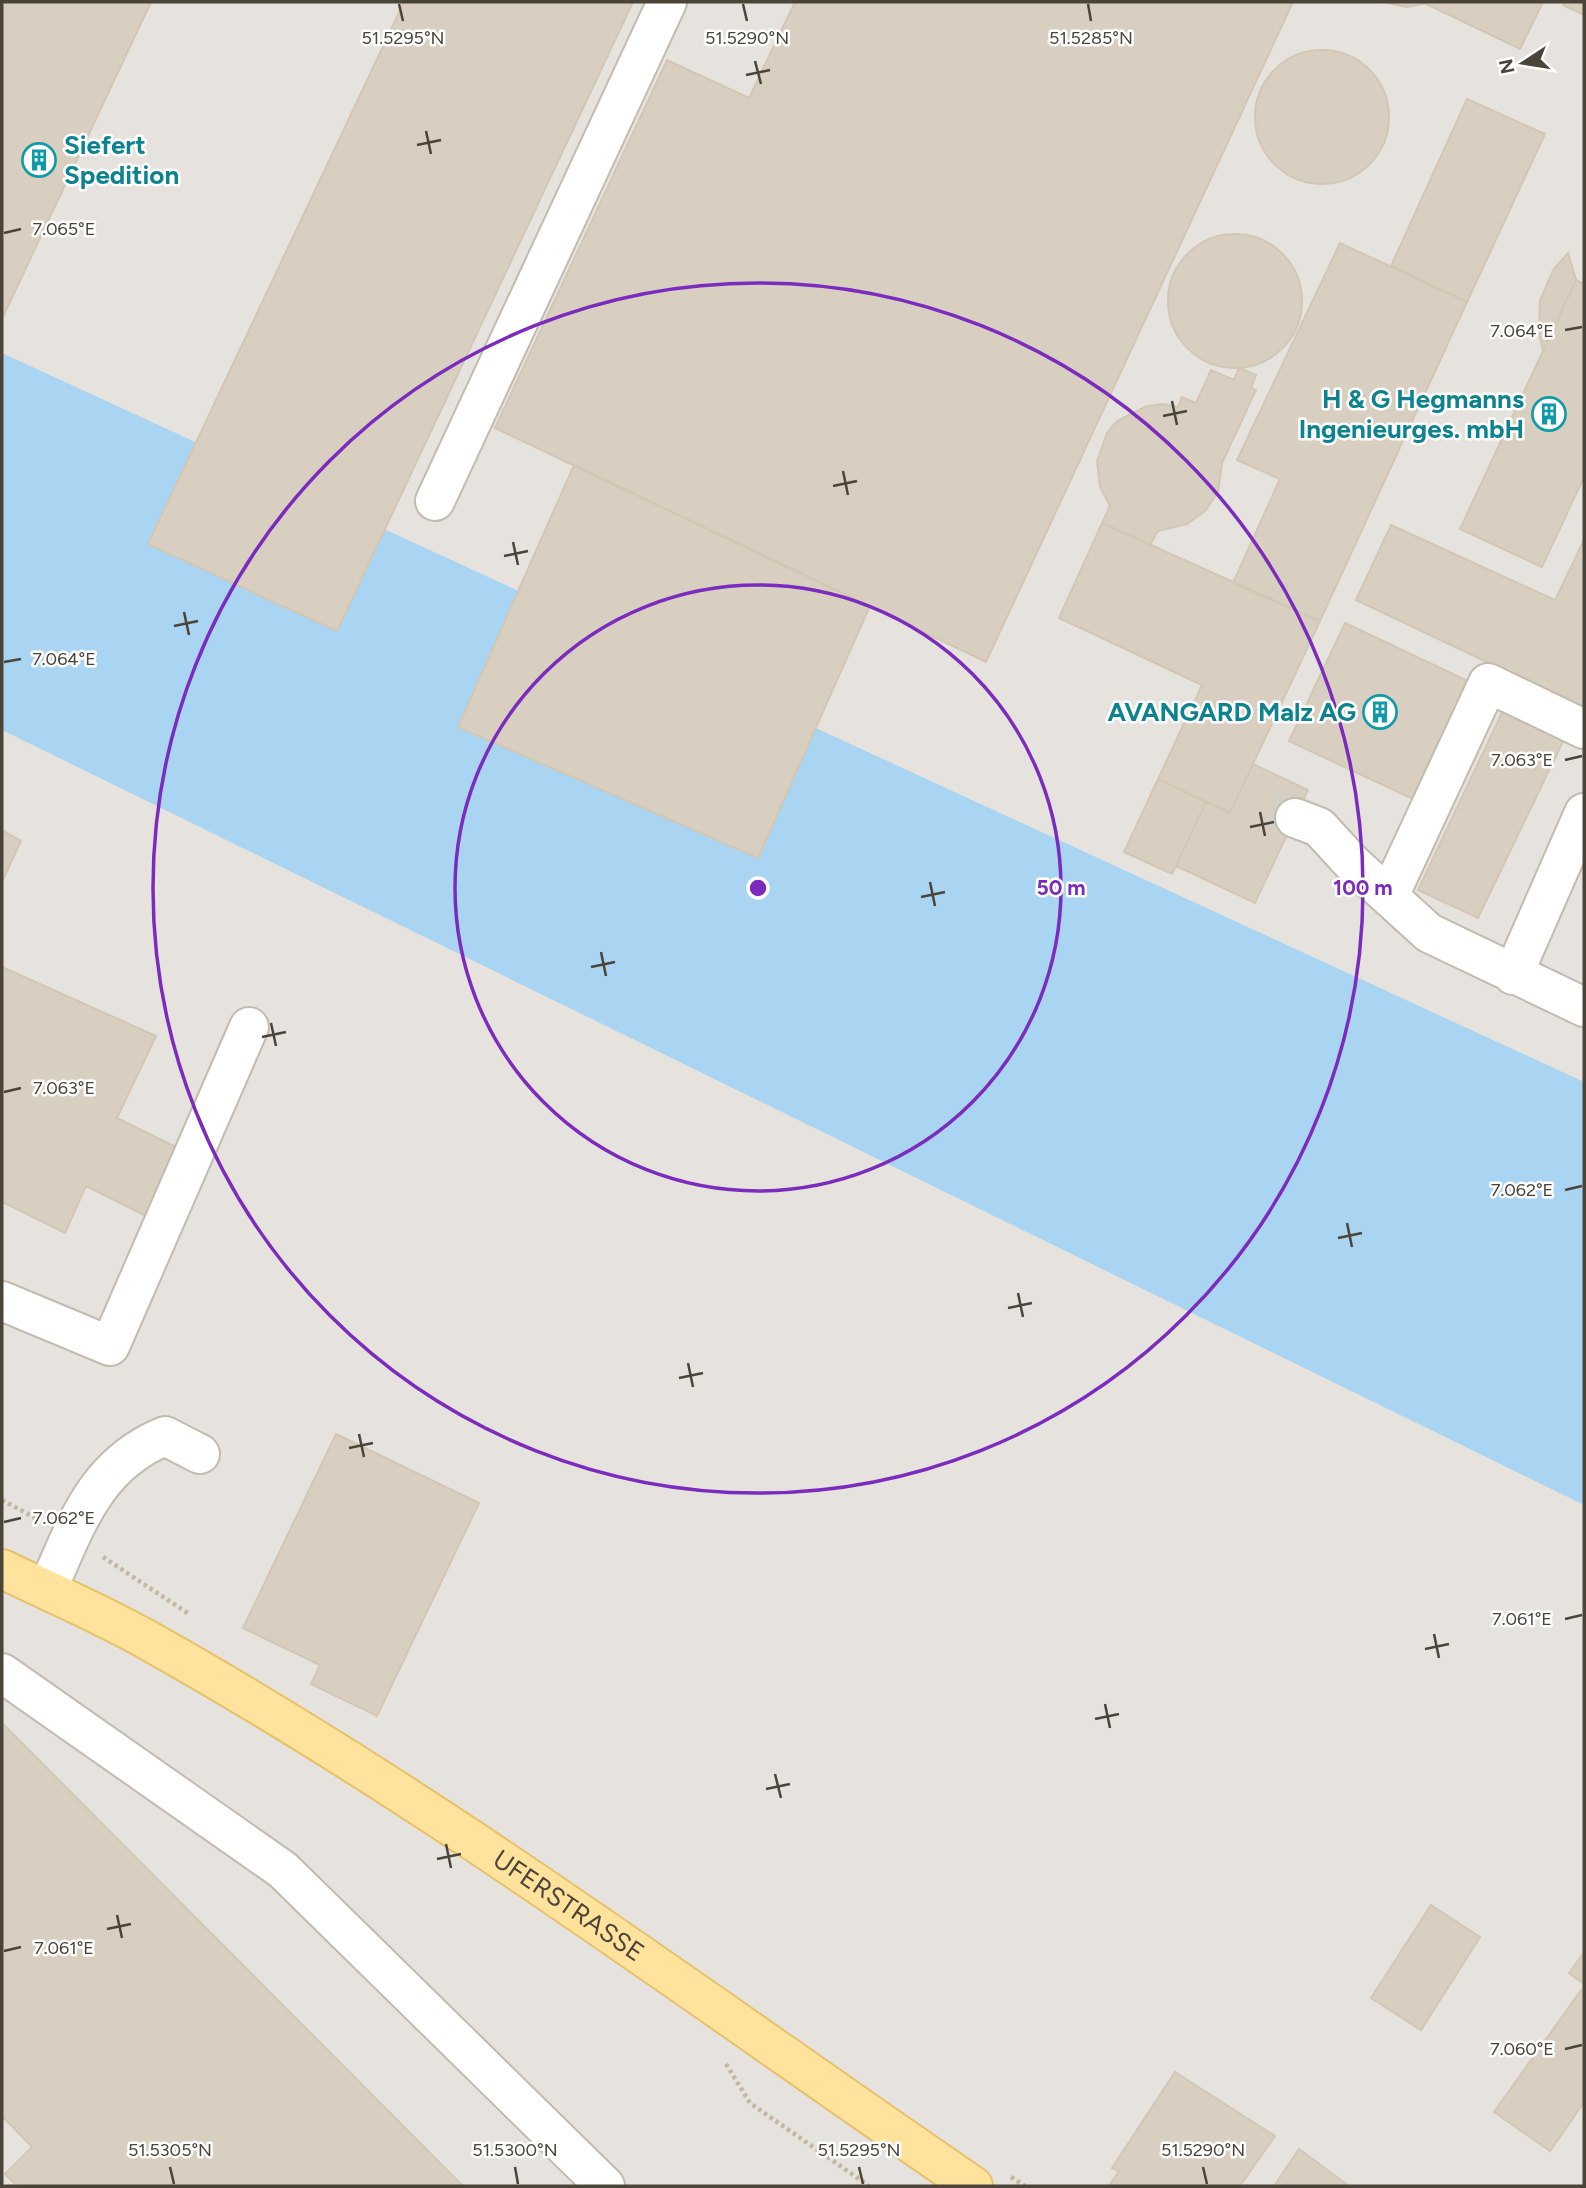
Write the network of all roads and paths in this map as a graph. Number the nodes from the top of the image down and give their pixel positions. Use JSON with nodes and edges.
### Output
{"nodes":[{"id":1,"x":667,"y":2,"type":"edge"},
{"id":2,"x":435,"y":502,"type":"dead end"},
{"id":3,"x":1584,"y":729,"type":"edge"},
{"id":4,"x":1584,"y":813,"type":"edge"},
{"id":5,"x":1294,"y":818,"type":"tunnel mouth"},
{"id":6,"x":1389,"y":896,"type":"junction"},
{"id":7,"x":1513,"y":975,"type":"junction"},
{"id":8,"x":1584,"y":1007,"type":"edge"},
{"id":9,"x":249,"y":1027,"type":"dead end"},
{"id":10,"x":2,"y":1301,"type":"edge"},
{"id":11,"x":200,"y":1454,"type":"dead end"},
{"id":12,"x":2,"y":1569,"type":"edge"},
{"id":13,"x":47,"y":1590,"type":"junction"},
{"id":14,"x":2,"y":1672,"type":"edge"},
{"id":15,"x":750,"y":2103,"type":"dead end"},
{"id":16,"x":605,"y":2186,"type":"edge"},
{"id":17,"x":869,"y":2186,"type":"edge"},
{"id":18,"x":973,"y":2186,"type":"edge"}],
"edges":[{"from":1,"to":2,"type":"lane"},
{"from":3,"to":6,"type":"lane"},
{"from":4,"to":7,"type":"lane"},
{"from":5,"to":6,"type":"lane"},
{"from":6,"to":7,"type":"lane"},
{"from":7,"to":8,"type":"lane"},
{"from":9,"to":10,"type":"lane"},
{"from":11,"to":13,"type":"lane"},
{"from":12,"to":13,"type":"main road","name":"UFERSTRASSE"},
{"from":13,"to":18,"type":"main road","name":"UFERSTRASSE"},
{"from":14,"to":16,"type":"lane"},
{"from":15,"to":17,"type":"path"}]}
